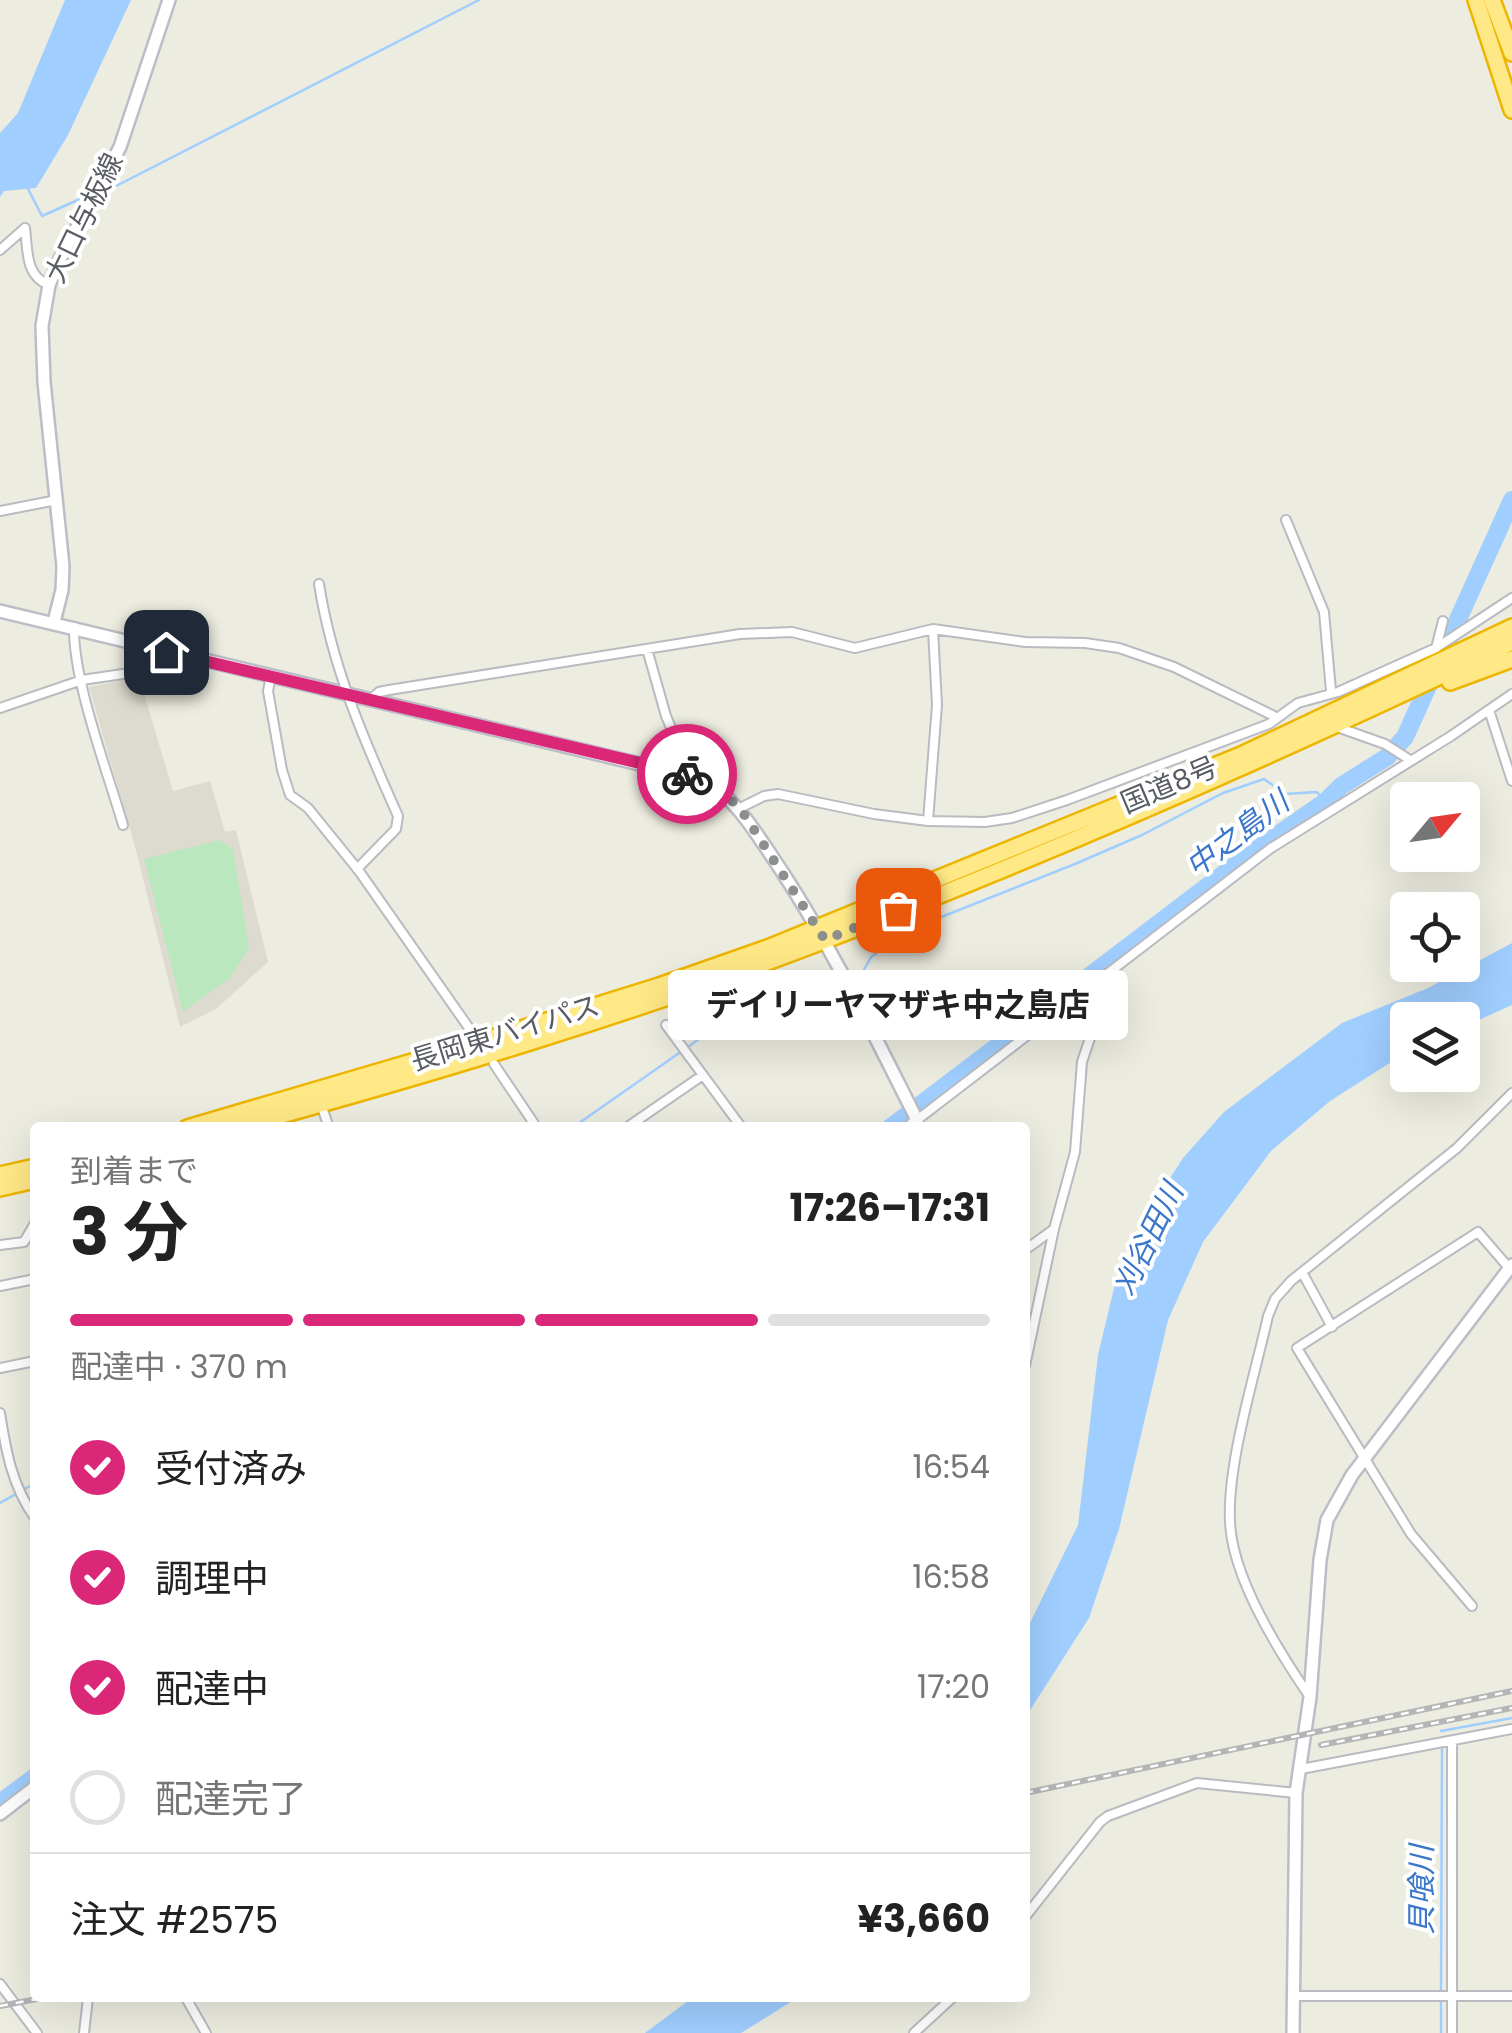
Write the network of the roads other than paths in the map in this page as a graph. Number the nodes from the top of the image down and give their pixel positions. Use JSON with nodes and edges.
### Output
{"nodes":[{"id":1,"x":169,"y":0,"type":"edge"},
{"id":2,"x":1481,"y":1,"type":"edge"},
{"id":3,"x":1512,"y":53,"type":"edge"},
{"id":4,"x":1512,"y":110,"type":"edge"},
{"id":5,"x":0,"y":250,"type":"edge"},
{"id":6,"x":50,"y":286,"type":"junction"},
{"id":7,"x":57,"y":500,"type":"junction"},
{"id":8,"x":0,"y":511,"type":"edge"},
{"id":9,"x":1286,"y":520,"type":"dead end"},
{"id":10,"x":320,"y":584,"type":"dead end"},
{"id":11,"x":1512,"y":598,"type":"edge"},
{"id":12,"x":0,"y":611,"type":"edge"},
{"id":13,"x":1512,"y":618,"type":"edge"},
{"id":14,"x":1443,"y":621,"type":"dead end"},
{"id":15,"x":54,"y":622,"type":"junction"},
{"id":16,"x":74,"y":627,"type":"junction"},
{"id":17,"x":1512,"y":627,"type":"edge"},
{"id":18,"x":933,"y":630,"type":"junction"},
{"id":19,"x":1512,"y":642,"type":"edge"},
{"id":20,"x":647,"y":648,"type":"junction"},
{"id":21,"x":1436,"y":648,"type":"junction"},
{"id":22,"x":1454,"y":654,"type":"junction"},
{"id":23,"x":194,"y":659,"type":"junction"},
{"id":24,"x":1512,"y":659,"type":"edge"},
{"id":25,"x":271,"y":676,"type":"junction"},
{"id":26,"x":1448,"y":678,"type":"junction"},
{"id":27,"x":82,"y":680,"type":"junction"},
{"id":28,"x":1331,"y":691,"type":"junction"},
{"id":29,"x":346,"y":694,"type":"junction"},
{"id":30,"x":1512,"y":694,"type":"edge"},
{"id":31,"x":371,"y":699,"type":"junction"},
{"id":32,"x":0,"y":708,"type":"edge"},
{"id":33,"x":1489,"y":710,"type":"junction"},
{"id":34,"x":1276,"y":717,"type":"junction"},
{"id":35,"x":1343,"y":723,"type":"junction"},
{"id":36,"x":1410,"y":760,"type":"junction"},
{"id":37,"x":1152,"y":769,"type":"junction"},
{"id":38,"x":691,"y":775,"type":"junction"},
{"id":39,"x":1512,"y":781,"type":"edge"},
{"id":40,"x":1161,"y":788,"type":"junction"},
{"id":41,"x":740,"y":808,"type":"junction"},
{"id":42,"x":928,"y":821,"type":"junction"},
{"id":43,"x":123,"y":825,"type":"dead end"},
{"id":44,"x":356,"y":870,"type":"junction"},
{"id":45,"x":822,"y":933,"type":"junction"},
{"id":46,"x":1097,"y":982,"type":"junction"},
{"id":47,"x":666,"y":1025,"type":"dead end"},
{"id":48,"x":469,"y":1028,"type":"dead end"},
{"id":49,"x":494,"y":1064,"type":"dead end"},
{"id":50,"x":703,"y":1076,"type":"junction"},
{"id":51,"x":1512,"y":1093,"type":"edge"},
{"id":52,"x":321,"y":1104,"type":"junction"},
{"id":53,"x":209,"y":1122,"type":"edge"},
{"id":54,"x":256,"y":1122,"type":"edge"},
{"id":55,"x":327,"y":1122,"type":"edge"},
{"id":56,"x":533,"y":1122,"type":"edge"},
{"id":57,"x":635,"y":1122,"type":"edge"},
{"id":58,"x":738,"y":1122,"type":"edge"},
{"id":59,"x":912,"y":1122,"type":"edge"},
{"id":60,"x":916,"y":1122,"type":"edge"},
{"id":61,"x":30,"y":1168,"type":"edge"},
{"id":62,"x":0,"y":1176,"type":"edge"},
{"id":63,"x":30,"y":1181,"type":"edge"},
{"id":64,"x":0,"y":1188,"type":"edge"},
{"id":65,"x":1054,"y":1229,"type":"junction"},
{"id":66,"x":30,"y":1232,"type":"edge"},
{"id":67,"x":0,"y":1246,"type":"edge"},
{"id":68,"x":1030,"y":1246,"type":"edge"},
{"id":69,"x":1511,"y":1266,"type":"edge"},
{"id":70,"x":1302,"y":1272,"type":"junction"},
{"id":71,"x":30,"y":1280,"type":"edge"},
{"id":72,"x":0,"y":1286,"type":"edge"},
{"id":73,"x":1332,"y":1327,"type":"junction"},
{"id":74,"x":1030,"y":1342,"type":"edge"},
{"id":75,"x":30,"y":1362,"type":"edge"},
{"id":76,"x":0,"y":1368,"type":"edge"},
{"id":77,"x":0,"y":1413,"type":"edge"},
{"id":78,"x":1364,"y":1460,"type":"junction"},
{"id":79,"x":30,"y":1510,"type":"edge"},
{"id":80,"x":1472,"y":1606,"type":"dead end"},
{"id":81,"x":1310,"y":1697,"type":"junction"},
{"id":82,"x":1512,"y":1729,"type":"edge"},
{"id":83,"x":1452,"y":1741,"type":"junction"},
{"id":84,"x":1301,"y":1769,"type":"junction"},
{"id":85,"x":30,"y":1791,"type":"edge"},
{"id":86,"x":1296,"y":1793,"type":"junction"},
{"id":87,"x":0,"y":1814,"type":"edge"},
{"id":88,"x":1030,"y":1912,"type":"edge"},
{"id":89,"x":0,"y":1984,"type":"edge"},
{"id":90,"x":1452,"y":1995,"type":"junction"},
{"id":91,"x":1294,"y":1996,"type":"junction"},
{"id":92,"x":1512,"y":1996,"type":"edge"},
{"id":93,"x":88,"y":2002,"type":"edge"},
{"id":94,"x":188,"y":2002,"type":"edge"},
{"id":95,"x":948,"y":2002,"type":"edge"},
{"id":96,"x":38,"y":2033,"type":"edge"},
{"id":97,"x":84,"y":2033,"type":"edge"},
{"id":98,"x":206,"y":2033,"type":"edge"},
{"id":99,"x":914,"y":2033,"type":"edge"},
{"id":100,"x":1293,"y":2033,"type":"edge"},
{"id":101,"x":1452,"y":2033,"type":"edge"}],
"edges":[{"from":1,"to":6,"type":"main road","name":"大口与板線"},
{"from":2,"to":3,"type":"highway"},
{"from":2,"to":4,"type":"highway"},
{"from":5,"to":6,"type":"street"},
{"from":6,"to":7,"type":"main road","name":"大口与板線"},
{"from":7,"to":8,"type":"street"},
{"from":7,"to":15,"type":"main road","name":"大口与板線"},
{"from":9,"to":28,"type":"street"},
{"from":10,"to":29,"type":"street"},
{"from":11,"to":21,"type":"street"},
{"from":12,"to":15,"type":"main road"},
{"from":13,"to":22,"type":"highway"},
{"from":14,"to":21,"type":"street"},
{"from":15,"to":16,"type":"main road"},
{"from":16,"to":23,"type":"main road"},
{"from":16,"to":27,"type":"street"},
{"from":17,"to":22,"type":"highway","name":"国道8号"},
{"from":18,"to":20,"type":"street"},
{"from":18,"to":34,"type":"street"},
{"from":18,"to":42,"type":"street"},
{"from":19,"to":26,"type":"highway","name":"国道8号"},
{"from":20,"to":31,"type":"street"},
{"from":20,"to":38,"type":"street"},
{"from":21,"to":28,"type":"street"},
{"from":22,"to":40,"type":"highway","name":"国道8号"},
{"from":23,"to":25,"type":"main road"},
{"from":23,"to":27,"type":"street"},
{"from":24,"to":26,"type":"highway"},
{"from":25,"to":29,"type":"main road"},
{"from":25,"to":44,"type":"street"},
{"from":26,"to":35,"type":"highway","name":"国道8号"},
{"from":27,"to":32,"type":"street"},
{"from":27,"to":43,"type":"street"},
{"from":28,"to":34,"type":"street"},
{"from":29,"to":31,"type":"main road"},
{"from":29,"to":44,"type":"street"},
{"from":30,"to":33,"type":"street"},
{"from":31,"to":38,"type":"main road"},
{"from":33,"to":36,"type":"street"},
{"from":33,"to":39,"type":"street"},
{"from":34,"to":37,"type":"street"},
{"from":35,"to":36,"type":"street"},
{"from":35,"to":45,"type":"highway","name":"国道8号"},
{"from":36,"to":46,"type":"street"},
{"from":37,"to":40,"type":"street"},
{"from":37,"to":42,"type":"street"},
{"from":38,"to":41,"type":"main road"},
{"from":40,"to":45,"type":"highway","name":"国道8号"},
{"from":41,"to":42,"type":"street"},
{"from":41,"to":45,"type":"main road"},
{"from":44,"to":48,"type":"street"},
{"from":45,"to":52,"type":"highway","name":"長岡東バイパス"},
{"from":45,"to":53,"type":"highway","name":"長岡東バイパス"},
{"from":45,"to":59,"type":"main road"},
{"from":46,"to":60,"type":"street"},
{"from":46,"to":65,"type":"street"},
{"from":47,"to":50,"type":"street"},
{"from":49,"to":56,"type":"street"},
{"from":50,"to":57,"type":"street"},
{"from":50,"to":58,"type":"street"},
{"from":51,"to":70,"type":"street"},
{"from":52,"to":54,"type":"highway","name":"長岡東バイパス"},
{"from":52,"to":55,"type":"street"},
{"from":61,"to":62,"type":"highway"},
{"from":63,"to":64,"type":"highway"},
{"from":65,"to":68,"type":"street"},
{"from":65,"to":74,"type":"street"},
{"from":66,"to":67,"type":"street"},
{"from":69,"to":73,"type":"street"},
{"from":69,"to":78,"type":"main road"},
{"from":70,"to":73,"type":"street"},
{"from":70,"to":81,"type":"street"},
{"from":71,"to":72,"type":"street"},
{"from":73,"to":78,"type":"street"},
{"from":75,"to":76,"type":"street"},
{"from":77,"to":79,"type":"street"},
{"from":78,"to":80,"type":"street"},
{"from":78,"to":81,"type":"main road"},
{"from":81,"to":84,"type":"main road"},
{"from":82,"to":83,"type":"street"},
{"from":83,"to":84,"type":"street"},
{"from":83,"to":90,"type":"street"},
{"from":84,"to":86,"type":"main road"},
{"from":85,"to":87,"type":"main road"},
{"from":86,"to":88,"type":"street"},
{"from":86,"to":91,"type":"main road"},
{"from":89,"to":96,"type":"street"},
{"from":90,"to":91,"type":"street"},
{"from":90,"to":92,"type":"street"},
{"from":90,"to":101,"type":"street"},
{"from":91,"to":100,"type":"main road"},
{"from":93,"to":97,"type":"street"},
{"from":94,"to":98,"type":"street"},
{"from":95,"to":99,"type":"street"}]}
